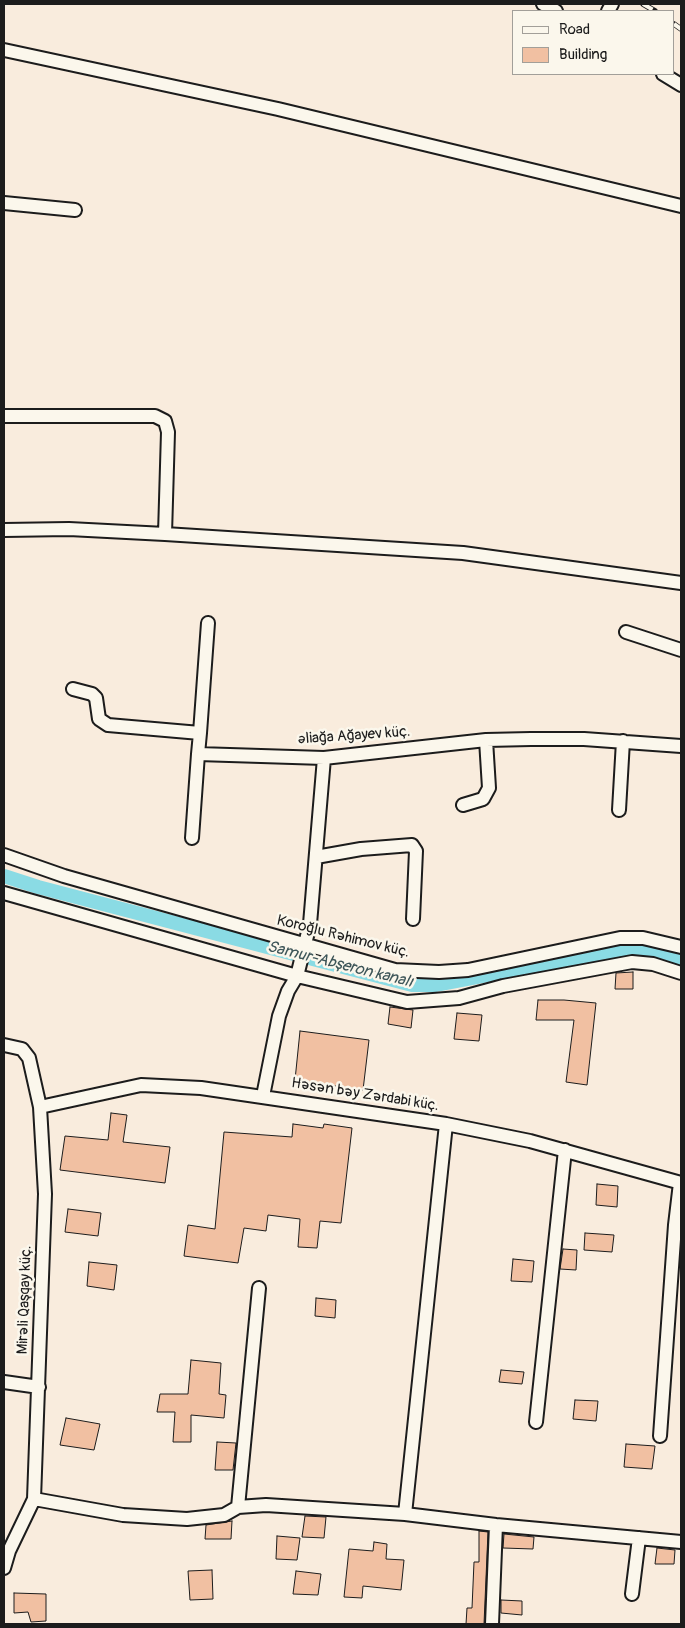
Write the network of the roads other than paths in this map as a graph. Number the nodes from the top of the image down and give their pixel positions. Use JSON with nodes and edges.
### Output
{"nodes":[{"id":1,"x":543,"y":4,"type":"edge"},
{"id":2,"x":554,"y":10,"type":"edge"},
{"id":3,"x":4,"y":50,"type":"edge"},
{"id":4,"x":664,"y":75,"type":"edge"},
{"id":5,"x":681,"y":85,"type":"edge"},
{"id":6,"x":4,"y":203,"type":"edge"},
{"id":7,"x":681,"y":206,"type":"edge"},
{"id":8,"x":75,"y":210,"type":"dead end"},
{"id":9,"x":4,"y":416,"type":"edge"},
{"id":10,"x":4,"y":530,"type":"edge"},
{"id":11,"x":165,"y":534,"type":"junction"},
{"id":12,"x":681,"y":583,"type":"edge"},
{"id":13,"x":208,"y":623,"type":"dead end"},
{"id":14,"x":626,"y":632,"type":"dead end"},
{"id":15,"x":681,"y":650,"type":"edge"},
{"id":16,"x":74,"y":689,"type":"dead end"},
{"id":17,"x":200,"y":733,"type":"junction"},
{"id":18,"x":486,"y":740,"type":"junction"},
{"id":19,"x":623,"y":741,"type":"junction"},
{"id":20,"x":681,"y":746,"type":"edge"},
{"id":21,"x":198,"y":754,"type":"junction"},
{"id":22,"x":324,"y":758,"type":"junction"},
{"id":23,"x":463,"y":805,"type":"dead end"},
{"id":24,"x":619,"y":810,"type":"dead end"},
{"id":25,"x":192,"y":838,"type":"dead end"},
{"id":26,"x":4,"y":855,"type":"edge"},
{"id":27,"x":316,"y":857,"type":"junction"},
{"id":28,"x":4,"y":893,"type":"edge"},
{"id":29,"x":413,"y":919,"type":"dead end"},
{"id":30,"x":306,"y":945,"type":"junction"},
{"id":31,"x":681,"y":947,"type":"edge"},
{"id":32,"x":681,"y":973,"type":"edge"},
{"id":33,"x":297,"y":976,"type":"junction"},
{"id":34,"x":4,"y":1044,"type":"edge"},
{"id":35,"x":263,"y":1096,"type":"junction"},
{"id":36,"x":40,"y":1107,"type":"junction"},
{"id":37,"x":446,"y":1124,"type":"junction"},
{"id":38,"x":565,"y":1150,"type":"junction"},
{"id":39,"x":680,"y":1183,"type":"edge"},
{"id":40,"x":259,"y":1288,"type":"dead end"},
{"id":41,"x":4,"y":1382,"type":"edge"},
{"id":42,"x":39,"y":1387,"type":"junction"},
{"id":43,"x":536,"y":1422,"type":"dead end"},
{"id":44,"x":660,"y":1436,"type":"dead end"},
{"id":45,"x":34,"y":1499,"type":"junction"},
{"id":46,"x":238,"y":1507,"type":"junction"},
{"id":47,"x":405,"y":1514,"type":"junction"},
{"id":48,"x":496,"y":1525,"type":"junction"},
{"id":49,"x":639,"y":1538,"type":"junction"},
{"id":50,"x":681,"y":1542,"type":"edge"},
{"id":51,"x":4,"y":1568,"type":"edge"},
{"id":52,"x":632,"y":1594,"type":"dead end"},
{"id":53,"x":492,"y":1624,"type":"edge"}],
"edges":[{"from":1,"to":2,"type":"street"},
{"from":3,"to":7,"type":"street"},
{"from":4,"to":5,"type":"street"},
{"from":6,"to":8,"type":"street"},
{"from":9,"to":11,"type":"street"},
{"from":10,"to":11,"type":"street"},
{"from":11,"to":12,"type":"street"},
{"from":13,"to":17,"type":"street"},
{"from":14,"to":15,"type":"street"},
{"from":16,"to":17,"type":"street"},
{"from":17,"to":21,"type":"street"},
{"from":18,"to":19,"type":"street","name":"Əliağa Ağayev küç."},
{"from":18,"to":22,"type":"street","name":"Əliağa Ağayev küç."},
{"from":18,"to":23,"type":"street"},
{"from":19,"to":20,"type":"street","name":"Əliağa Ağayev küç."},
{"from":19,"to":24,"type":"street"},
{"from":21,"to":22,"type":"street","name":"Əliağa Ağayev küç."},
{"from":21,"to":25,"type":"street"},
{"from":22,"to":27,"type":"street"},
{"from":26,"to":30,"type":"street","name":"Koroğlu Rəhimov küç."},
{"from":27,"to":29,"type":"street"},
{"from":27,"to":30,"type":"street"},
{"from":28,"to":33,"type":"street"},
{"from":30,"to":31,"type":"street","name":"Koroğlu Rəhimov küç."},
{"from":30,"to":33,"type":"street"},
{"from":32,"to":33,"type":"street"},
{"from":33,"to":35,"type":"street"},
{"from":34,"to":36,"type":"street","name":"Mirəli Qaşqay küç."},
{"from":35,"to":36,"type":"street","name":"Həsən bəy Zərdabi küç."},
{"from":35,"to":37,"type":"street","name":"Həsən bəy Zərdabi küç."},
{"from":36,"to":42,"type":"street","name":"Mirəli Qaşqay küç."},
{"from":37,"to":38,"type":"street","name":"Həsən bəy Zərdabi küç."},
{"from":37,"to":47,"type":"street"},
{"from":38,"to":39,"type":"street","name":"Həsən bəy Zərdabi küç."},
{"from":38,"to":43,"type":"street"},
{"from":39,"to":44,"type":"street"},
{"from":40,"to":46,"type":"street"},
{"from":41,"to":42,"type":"street"},
{"from":42,"to":45,"type":"street","name":"Mirəli Qaşqay küç."},
{"from":45,"to":46,"type":"street"},
{"from":45,"to":51,"type":"street","name":"Mirəli Qaşqay küç."},
{"from":46,"to":47,"type":"street"},
{"from":47,"to":48,"type":"street"},
{"from":48,"to":49,"type":"street"},
{"from":48,"to":53,"type":"street"},
{"from":49,"to":50,"type":"street"},
{"from":49,"to":52,"type":"street"}]}
